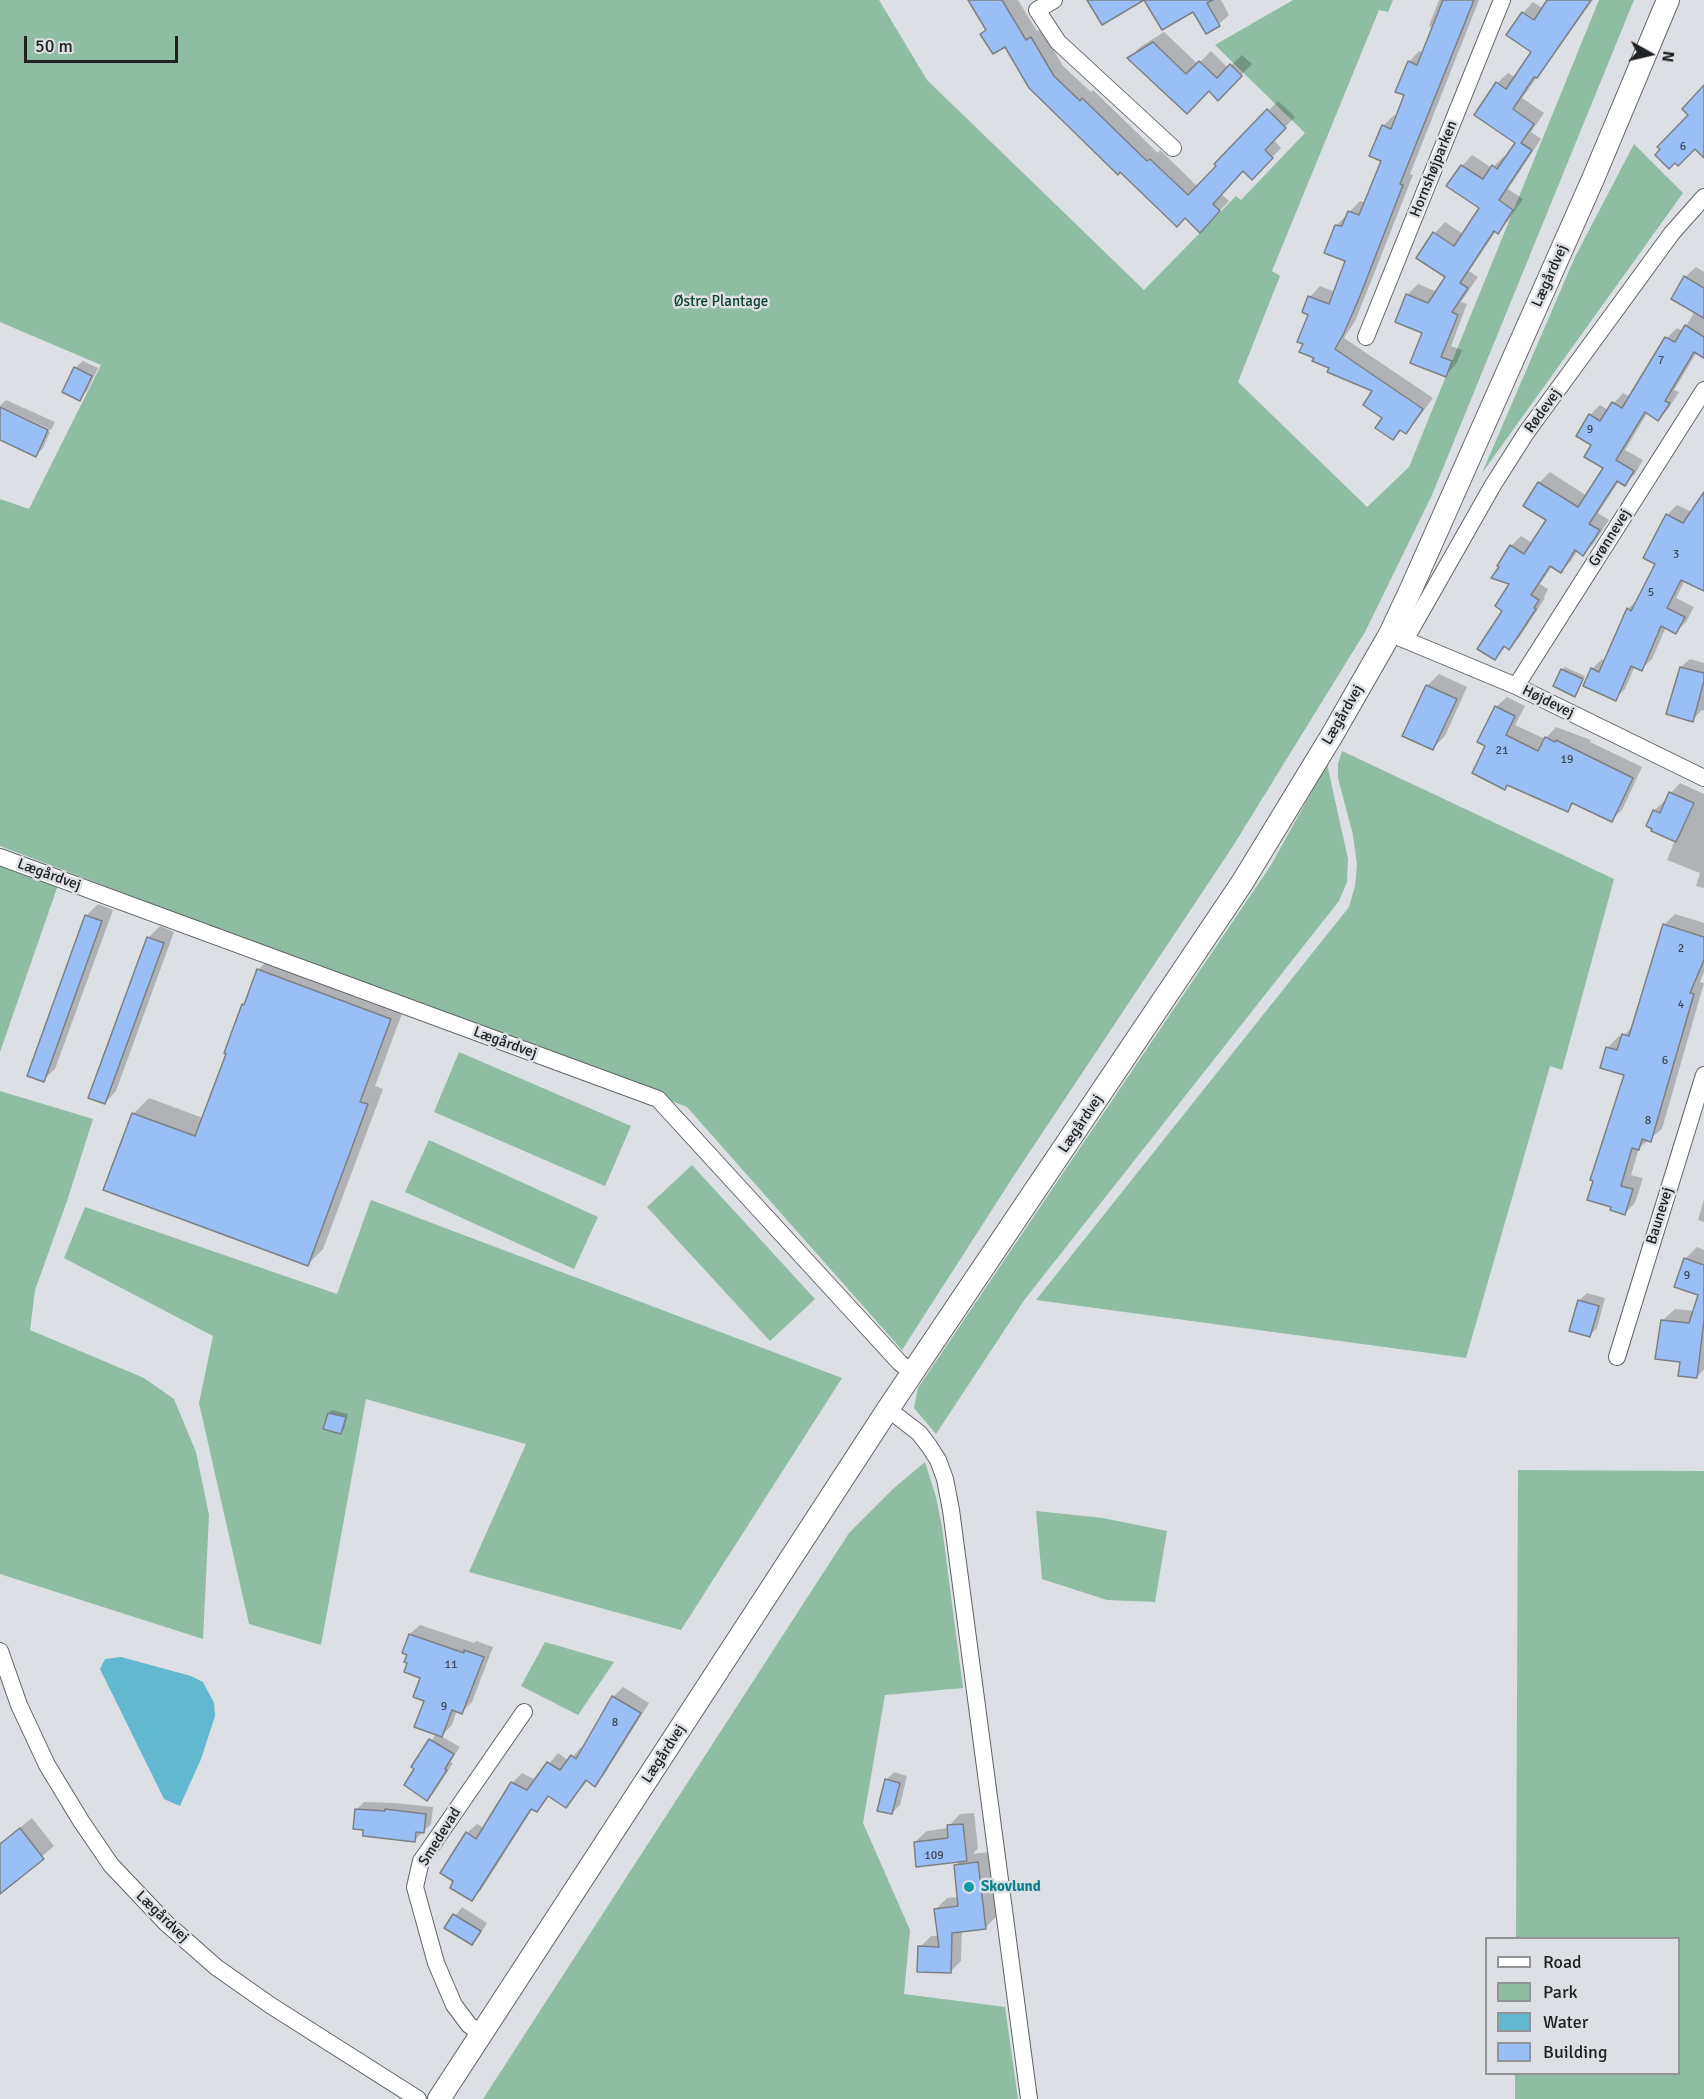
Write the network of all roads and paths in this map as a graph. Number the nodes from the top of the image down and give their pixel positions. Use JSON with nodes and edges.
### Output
{"nodes":[{"id":1,"x":1054,"y":0,"type":"edge"},
{"id":2,"x":1502,"y":0,"type":"edge"},
{"id":3,"x":1668,"y":0,"type":"edge"},
{"id":4,"x":1173,"y":148,"type":"dead end"},
{"id":5,"x":1704,"y":197,"type":"edge"},
{"id":6,"x":1366,"y":337,"type":"dead end"},
{"id":7,"x":1704,"y":390,"type":"edge"},
{"id":8,"x":1397,"y":637,"type":"junction"},
{"id":9,"x":1516,"y":686,"type":"junction"},
{"id":10,"x":1704,"y":778,"type":"edge"},
{"id":11,"x":0,"y":857,"type":"edge"},
{"id":12,"x":1704,"y":1074,"type":"edge"},
{"id":13,"x":1617,"y":1357,"type":"dead end"},
{"id":14,"x":913,"y":1372,"type":"junction"},
{"id":15,"x":888,"y":1409,"type":"junction"},
{"id":16,"x":0,"y":1651,"type":"edge"},
{"id":17,"x":524,"y":1712,"type":"dead end"},
{"id":18,"x":482,"y":2034,"type":"junction"},
{"id":19,"x":418,"y":2099,"type":"edge"},
{"id":20,"x":439,"y":2099,"type":"edge"},
{"id":21,"x":1029,"y":2099,"type":"edge"}],
"edges":[{"from":1,"to":4,"type":"street"},
{"from":2,"to":6,"type":"street","name":"Hornshøjparken"},
{"from":3,"to":8,"type":"street","name":"Lægårdvej"},
{"from":5,"to":8,"type":"street","name":"Rødevej"},
{"from":7,"to":9,"type":"street","name":"Grønnevej"},
{"from":8,"to":9,"type":"street","name":"Højdevej"},
{"from":8,"to":14,"type":"street","name":"Lægårdvej"},
{"from":9,"to":10,"type":"street","name":"Højdevej"},
{"from":11,"to":14,"type":"street","name":"Lægårdvej"},
{"from":12,"to":13,"type":"street","name":"Baunevej"},
{"from":14,"to":15,"type":"street","name":"Lægårdvej"},
{"from":15,"to":18,"type":"street","name":"Lægårdvej"},
{"from":15,"to":21,"type":"street"},
{"from":16,"to":19,"type":"street","name":"Lægårdvej"},
{"from":17,"to":18,"type":"street","name":"Smedevad"},
{"from":18,"to":20,"type":"street","name":"Lægårdvej"}]}
